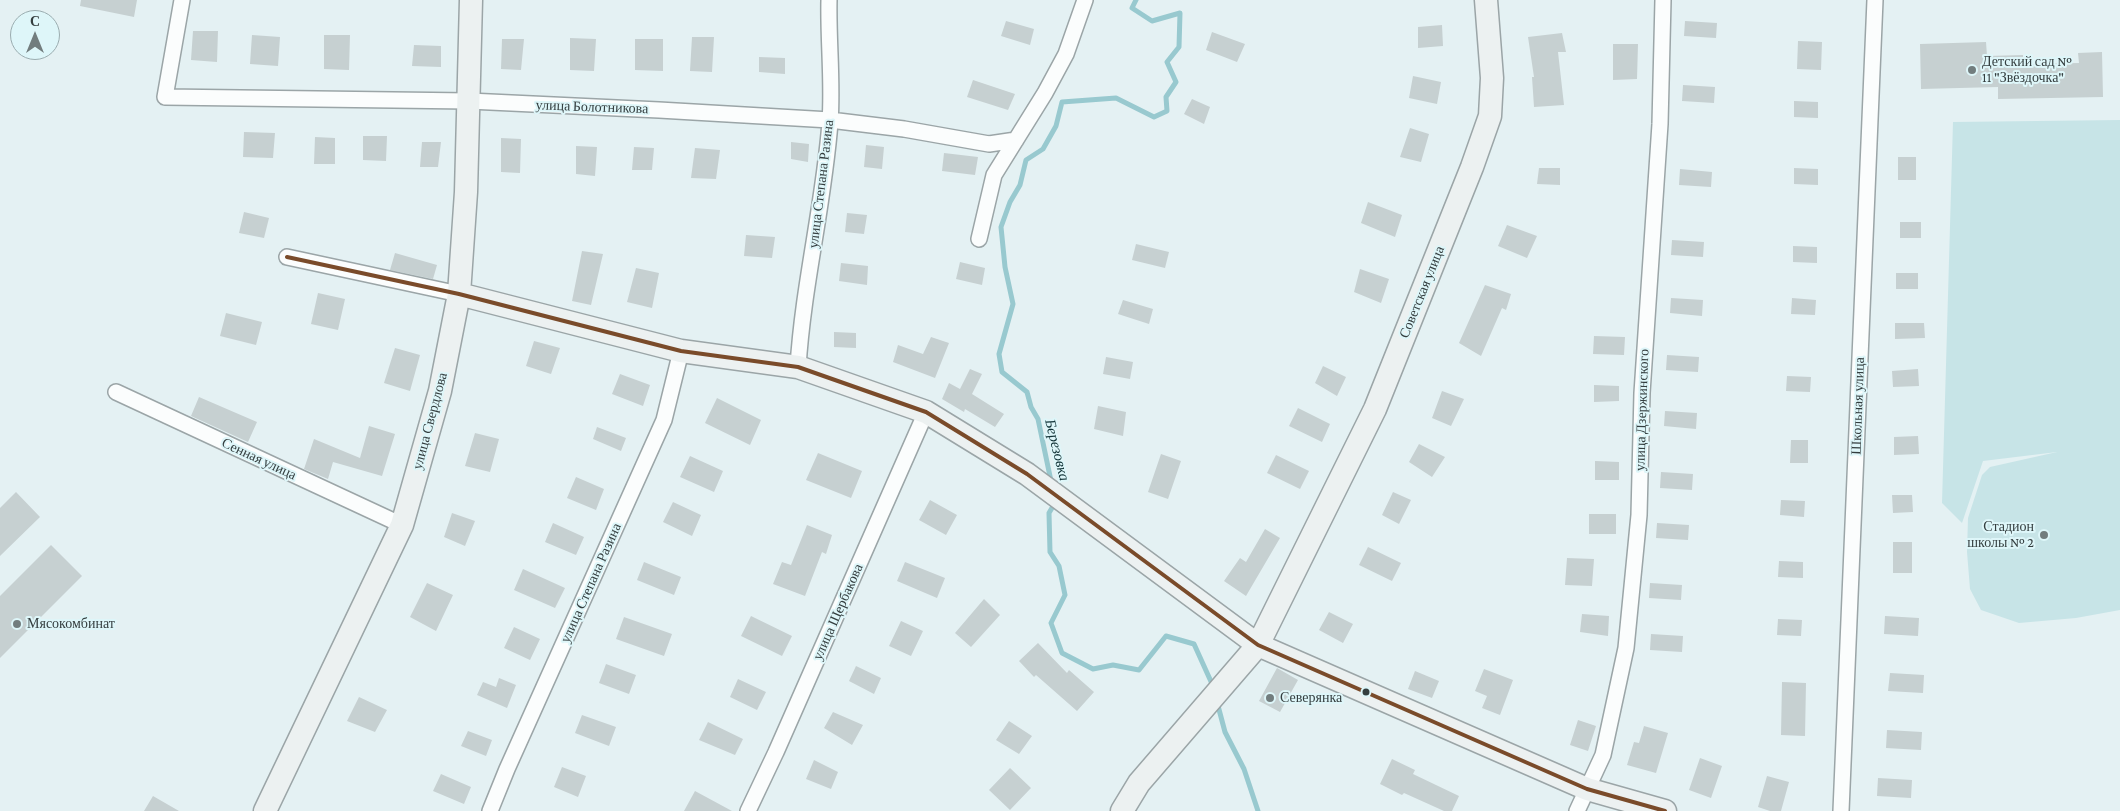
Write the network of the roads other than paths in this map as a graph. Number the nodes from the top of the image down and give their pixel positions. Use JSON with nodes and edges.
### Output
{"nodes":[{"id":1,"x":182,"y":0,"type":"edge"},
{"id":2,"x":471,"y":0,"type":"edge"},
{"id":3,"x":829,"y":0,"type":"edge"},
{"id":4,"x":1085,"y":0,"type":"edge"},
{"id":5,"x":1486,"y":0,"type":"edge"},
{"id":6,"x":1663,"y":0,"type":"edge"},
{"id":7,"x":1875,"y":0,"type":"edge"},
{"id":8,"x":469,"y":100,"type":"junction"},
{"id":9,"x":830,"y":120,"type":"junction"},
{"id":10,"x":1016,"y":140,"type":"junction"},
{"id":11,"x":979,"y":239,"type":"dead end"},
{"id":12,"x":287,"y":257,"type":"dead end"},
{"id":13,"x":459,"y":294,"type":"junction"},
{"id":14,"x":681,"y":351,"type":"junction"},
{"id":15,"x":798,"y":367,"type":"junction"},
{"id":16,"x":116,"y":392,"type":"dead end"},
{"id":17,"x":926,"y":412,"type":"junction"},
{"id":18,"x":402,"y":525,"type":"junction"},
{"id":19,"x":1258,"y":645,"type":"junction"},
{"id":20,"x":1587,"y":789,"type":"junction"},
{"id":21,"x":265,"y":811,"type":"edge"},
{"id":22,"x":490,"y":811,"type":"edge"},
{"id":23,"x":748,"y":811,"type":"edge"},
{"id":24,"x":1122,"y":811,"type":"edge"},
{"id":25,"x":1577,"y":811,"type":"edge"},
{"id":26,"x":1665,"y":811,"type":"edge"},
{"id":27,"x":1841,"y":811,"type":"edge"}],
"edges":[{"from":1,"to":8,"type":"street","name":"улица Болотникова"},
{"from":2,"to":8,"type":"street","name":"улица Свердлова"},
{"from":3,"to":9,"type":"street","name":"улица Степана Разина"},
{"from":4,"to":10,"type":"street"},
{"from":5,"to":19,"type":"street","name":"Советская улица"},
{"from":6,"to":20,"type":"street","name":"улица Дзержинского"},
{"from":7,"to":27,"type":"street","name":"Школьная улица"},
{"from":8,"to":9,"type":"street","name":"улица Болотникова"},
{"from":8,"to":13,"type":"street","name":"улица Свердлова"},
{"from":9,"to":10,"type":"street","name":"улица Болотникова"},
{"from":9,"to":15,"type":"street","name":"улица Степана Разина"},
{"from":10,"to":11,"type":"street"},
{"from":12,"to":13,"type":"street"},
{"from":13,"to":14,"type":"street"},
{"from":13,"to":18,"type":"street","name":"улица Свердлова"},
{"from":14,"to":15,"type":"street"},
{"from":14,"to":22,"type":"street","name":"улица Степана Разина"},
{"from":15,"to":17,"type":"street"},
{"from":16,"to":18,"type":"street","name":"Сенная улица"},
{"from":17,"to":19,"type":"street"},
{"from":17,"to":23,"type":"street","name":"улица Щербакова"},
{"from":18,"to":21,"type":"street","name":"улица Свердлова"},
{"from":19,"to":20,"type":"street"},
{"from":19,"to":24,"type":"street","name":"Советская улица"},
{"from":20,"to":25,"type":"street","name":"улица Дзержинского"},
{"from":20,"to":26,"type":"street"}]}
